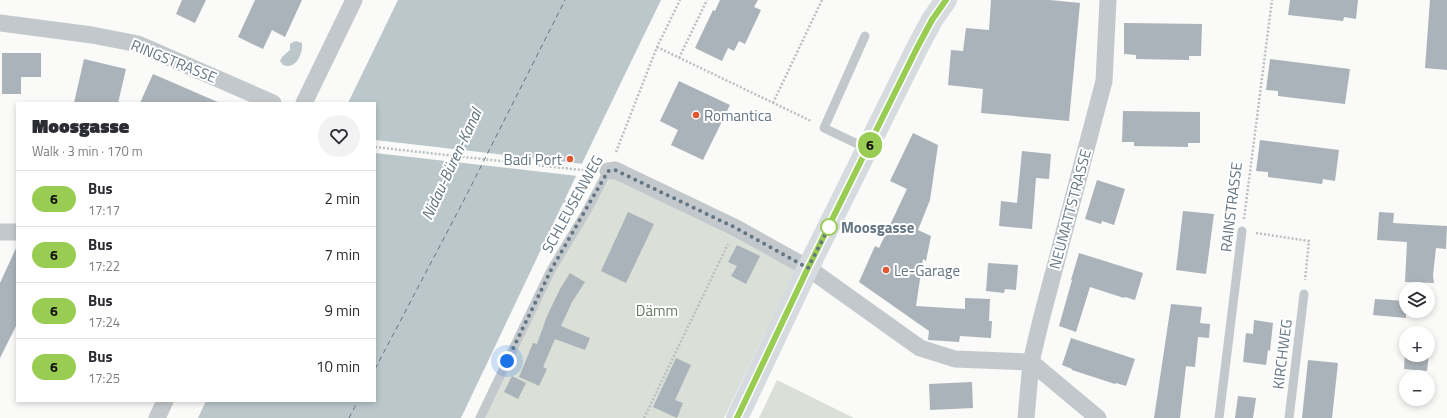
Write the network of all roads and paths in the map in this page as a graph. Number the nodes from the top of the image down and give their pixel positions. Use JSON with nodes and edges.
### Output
{"nodes":[{"id":1,"x":354,"y":0,"type":"edge"},
{"id":2,"x":680,"y":0,"type":"edge"},
{"id":3,"x":707,"y":0,"type":"edge"},
{"id":4,"x":822,"y":0,"type":"edge"},
{"id":5,"x":946,"y":0,"type":"edge"},
{"id":6,"x":1108,"y":0,"type":"edge"},
{"id":7,"x":1272,"y":0,"type":"edge"},
{"id":8,"x":0,"y":23,"type":"edge"},
{"id":9,"x":865,"y":36,"type":"dead end"},
{"id":10,"x":657,"y":47,"type":"junction"},
{"id":11,"x":679,"y":58,"type":"junction"},
{"id":12,"x":271,"y":102,"type":"edge"},
{"id":13,"x":304,"y":102,"type":"edge"},
{"id":14,"x":773,"y":103,"type":"junction"},
{"id":15,"x":824,"y":128,"type":"junction"},
{"id":16,"x":376,"y":146,"type":"edge"},
{"id":17,"x":868,"y":149,"type":"junction"},
{"id":18,"x":588,"y":171,"type":"dead end"},
{"id":19,"x":608,"y":171,"type":"junction"},
{"id":20,"x":736,"y":228,"type":"junction"},
{"id":21,"x":1242,"y":231,"type":"junction"},
{"id":22,"x":0,"y":232,"type":"edge"},
{"id":23,"x":16,"y":232,"type":"edge"},
{"id":24,"x":808,"y":268,"type":"junction"},
{"id":25,"x":1304,"y":294,"type":"joint"},
{"id":26,"x":1031,"y":362,"type":"junction"},
{"id":27,"x":165,"y":402,"type":"edge"},
{"id":28,"x":157,"y":418,"type":"edge"},
{"id":29,"x":480,"y":418,"type":"edge"},
{"id":30,"x":644,"y":418,"type":"edge"},
{"id":31,"x":737,"y":418,"type":"edge"},
{"id":32,"x":1026,"y":418,"type":"edge"},
{"id":33,"x":1098,"y":418,"type":"edge"},
{"id":34,"x":1219,"y":418,"type":"edge"},
{"id":35,"x":1289,"y":418,"type":"edge"}],
"edges":[{"from":1,"to":13,"type":"street"},
{"from":2,"to":10,"type":"path","name":"SCHLEUSENWEG"},
{"from":3,"to":11,"type":"path"},
{"from":4,"to":14,"type":"path"},
{"from":5,"to":17,"type":"main road"},
{"from":6,"to":26,"type":"street","name":"NEUMATTSTRASSE"},
{"from":7,"to":21,"type":"path","name":"RAINSTRASSE"},
{"from":8,"to":12,"type":"street","name":"RINGSTRASSE"},
{"from":9,"to":15,"type":"lane"},
{"from":10,"to":11,"type":"path"},
{"from":10,"to":19,"type":"path","name":"SCHLEUSENWEG"},
{"from":11,"to":14,"type":"path"},
{"from":14,"to":15,"type":"path"},
{"from":15,"to":17,"type":"lane"},
{"from":16,"to":18,"type":"path"},
{"from":17,"to":24,"type":"main road"},
{"from":19,"to":20,"type":"street"},
{"from":19,"to":29,"type":"lane","name":"SCHLEUSENWEG"},
{"from":20,"to":24,"type":"street"},
{"from":20,"to":30,"type":"path"},
{"from":21,"to":25,"type":"path"},
{"from":21,"to":34,"type":"lane","name":"RAINSTRASSE"},
{"from":22,"to":23,"type":"street"},
{"from":24,"to":26,"type":"street"},
{"from":24,"to":31,"type":"main road"},
{"from":25,"to":35,"type":"lane","name":"KIRCHWEG"},
{"from":26,"to":32,"type":"street","name":"NEUMATTSTRASSE"},
{"from":26,"to":33,"type":"street"},
{"from":27,"to":28,"type":"street"}]}
